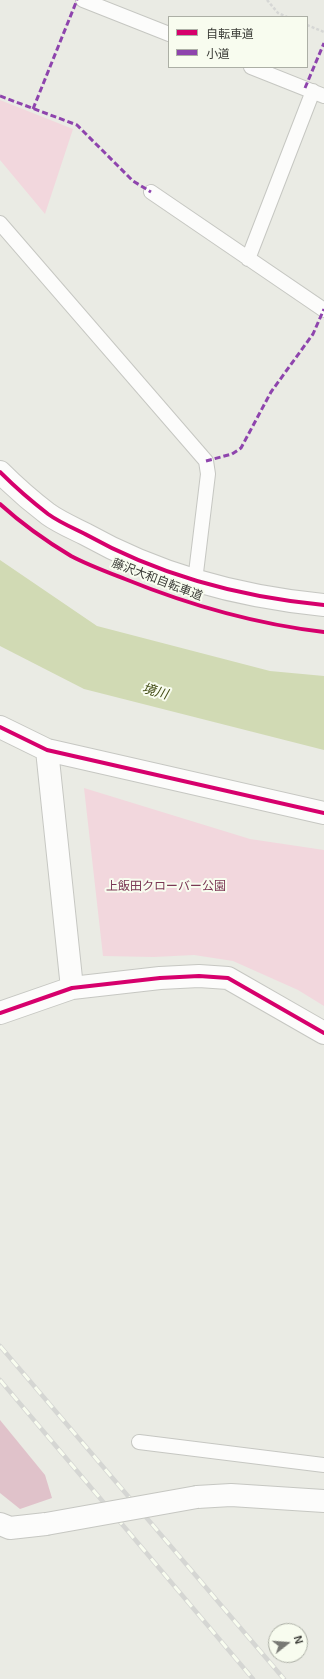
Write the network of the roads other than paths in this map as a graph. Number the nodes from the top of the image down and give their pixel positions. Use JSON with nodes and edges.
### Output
{"nodes":[{"id":1,"x":83,"y":0,"type":"edge"},
{"id":2,"x":168,"y":34,"type":"edge"},
{"id":3,"x":254,"y":68,"type":"edge"},
{"id":4,"x":318,"y":93,"type":"edge"},
{"id":5,"x":151,"y":192,"type":"dead end"},
{"id":6,"x":0,"y":223,"type":"edge"},
{"id":7,"x":248,"y":259,"type":"junction"},
{"id":8,"x":324,"y":310,"type":"edge"},
{"id":9,"x":0,"y":472,"type":"edge"},
{"id":10,"x":195,"y":581,"type":"junction"},
{"id":11,"x":324,"y":606,"type":"edge"},
{"id":12,"x":0,"y":727,"type":"edge"},
{"id":13,"x":47,"y":750,"type":"junction"},
{"id":14,"x":324,"y":813,"type":"edge"},
{"id":15,"x":72,"y":988,"type":"junction"},
{"id":16,"x":0,"y":1012,"type":"edge"},
{"id":17,"x":324,"y":1033,"type":"edge"},
{"id":18,"x":139,"y":1442,"type":"dead end"},
{"id":19,"x":324,"y":1465,"type":"edge"},
{"id":20,"x":324,"y":1501,"type":"edge"},
{"id":21,"x":0,"y":1524,"type":"edge"}],
"edges":[{"from":1,"to":2,"type":"lane"},
{"from":3,"to":4,"type":"lane"},
{"from":4,"to":7,"type":"lane"},
{"from":5,"to":7,"type":"lane"},
{"from":6,"to":10,"type":"lane"},
{"from":7,"to":8,"type":"lane"},
{"from":9,"to":10,"type":"street"},
{"from":10,"to":11,"type":"street"},
{"from":12,"to":13,"type":"street"},
{"from":13,"to":14,"type":"street"},
{"from":13,"to":15,"type":"street"},
{"from":15,"to":16,"type":"street"},
{"from":15,"to":17,"type":"street"},
{"from":18,"to":19,"type":"lane"},
{"from":20,"to":21,"type":"street","bridge":true}]}
